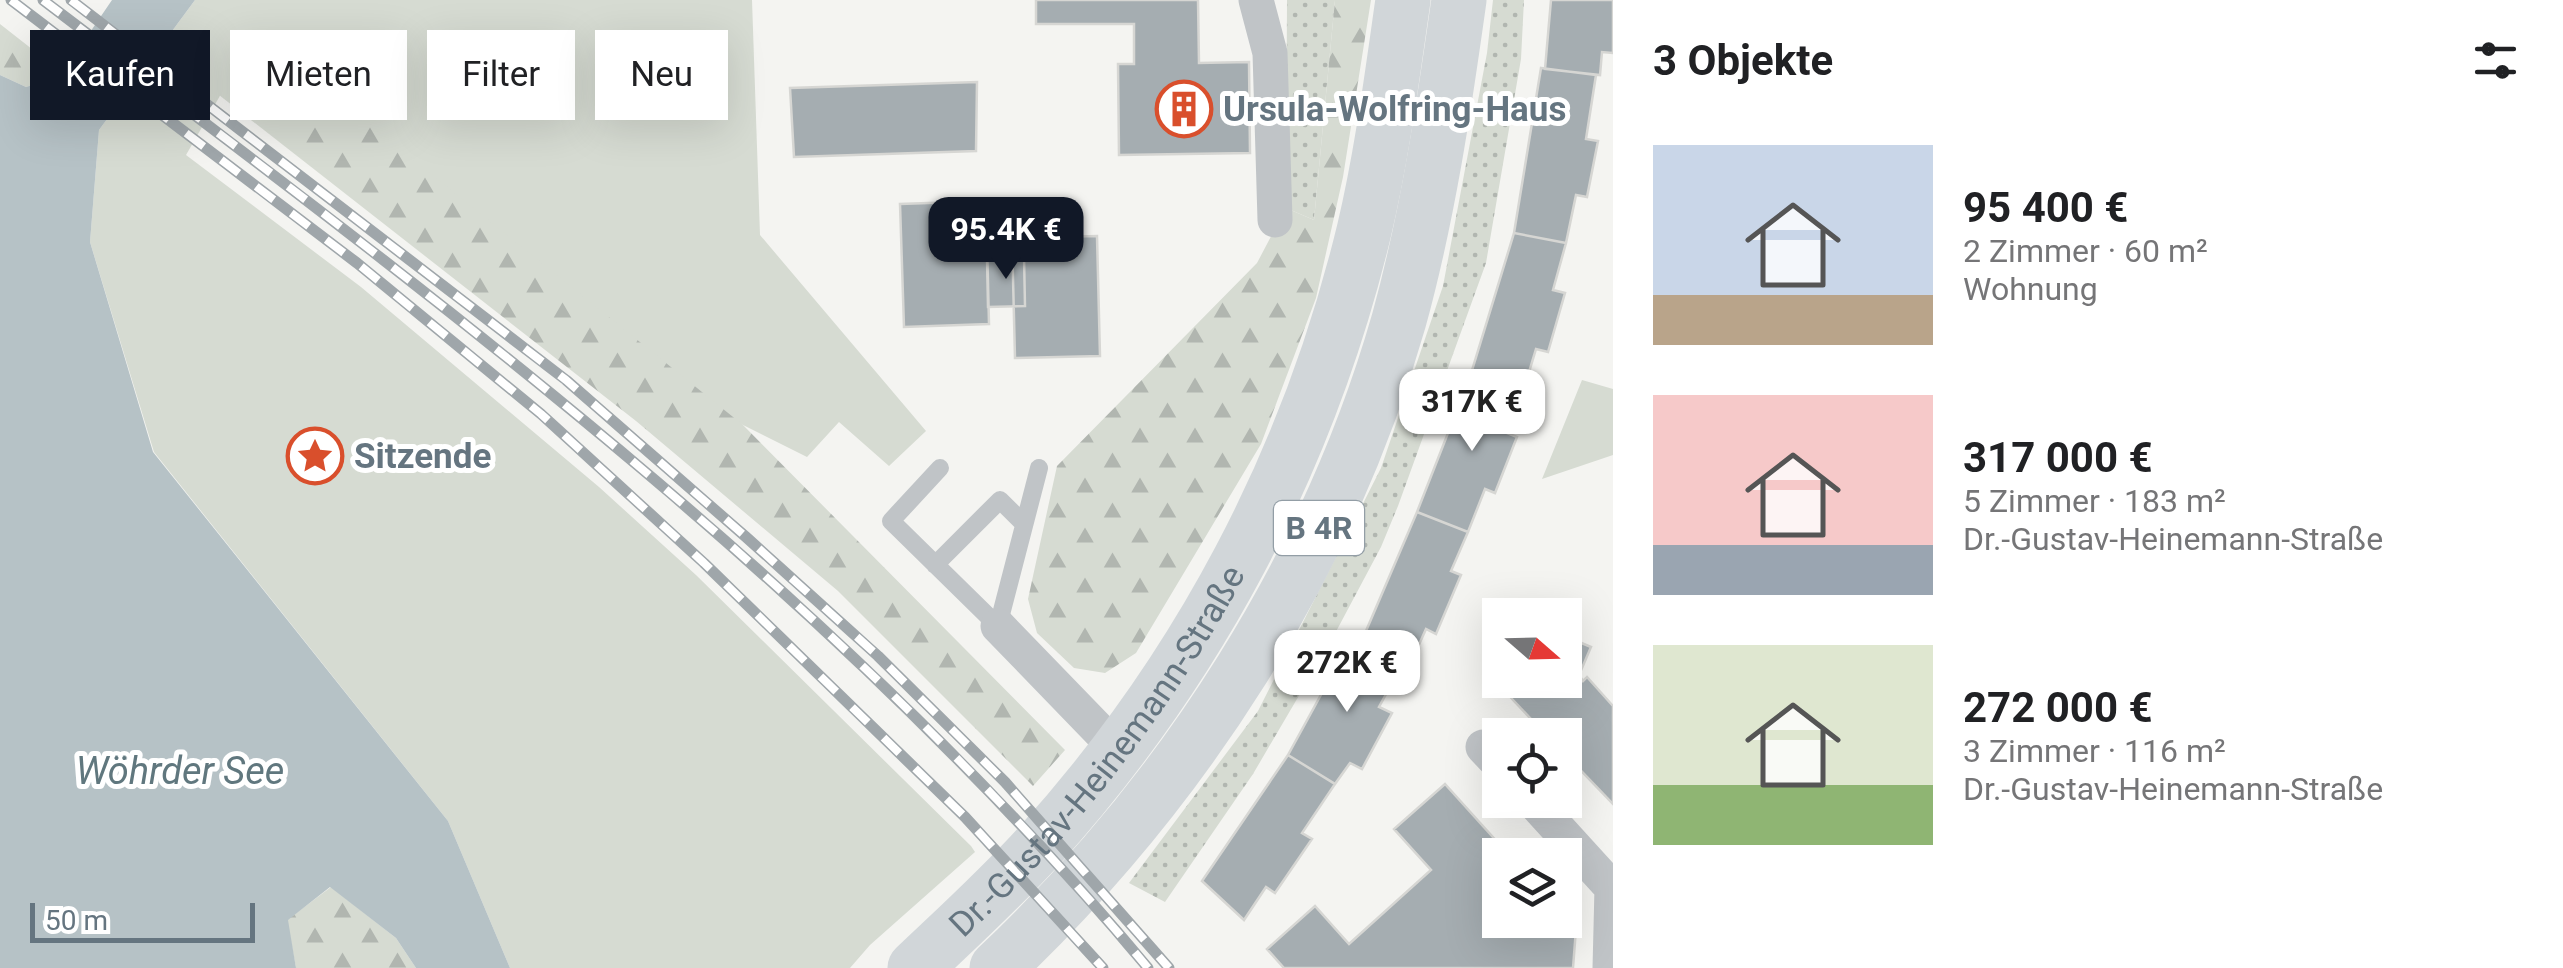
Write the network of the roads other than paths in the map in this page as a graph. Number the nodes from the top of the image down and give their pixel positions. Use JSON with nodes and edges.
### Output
{"nodes":[{"id":1,"x":1256,"y":0,"type":"edge"},
{"id":2,"x":1403,"y":0,"type":"edge"},
{"id":3,"x":1460,"y":0,"type":"edge"},
{"id":4,"x":1275,"y":220,"type":"dead end"},
{"id":5,"x":940,"y":468,"type":"dead end"},
{"id":6,"x":1039,"y":468,"type":"dead end"},
{"id":7,"x":1024,"y":524,"type":"junction"},
{"id":8,"x":935,"y":565,"type":"junction"},
{"id":9,"x":998,"y":626,"type":"junction"},
{"id":10,"x":1118,"y":750,"type":"junction"},
{"id":11,"x":1548,"y":818,"type":"edge"},
{"id":12,"x":915,"y":968,"type":"edge"},
{"id":13,"x":997,"y":968,"type":"edge"},
{"id":14,"x":1610,"y":968,"type":"edge"}],
"edges":[{"from":1,"to":4,"type":"street"},
{"from":2,"to":10,"type":"main road","name":"Dr.-Gustav-Heinemann-Straße","number":"B 4R"},
{"from":3,"to":13,"type":"main road","name":"Dr.-Gustav-Heinemann-Straße","number":"B 4R"},
{"from":5,"to":8,"type":"lane"},
{"from":6,"to":7,"type":"lane"},
{"from":7,"to":8,"type":"lane"},
{"from":7,"to":9,"type":"lane"},
{"from":8,"to":9,"type":"lane"},
{"from":9,"to":10,"type":"street"},
{"from":10,"to":12,"type":"main road","name":"Dr.-Gustav-Heinemann-Straße","number":"B 4R"},
{"from":11,"to":14,"type":"street"}]}
